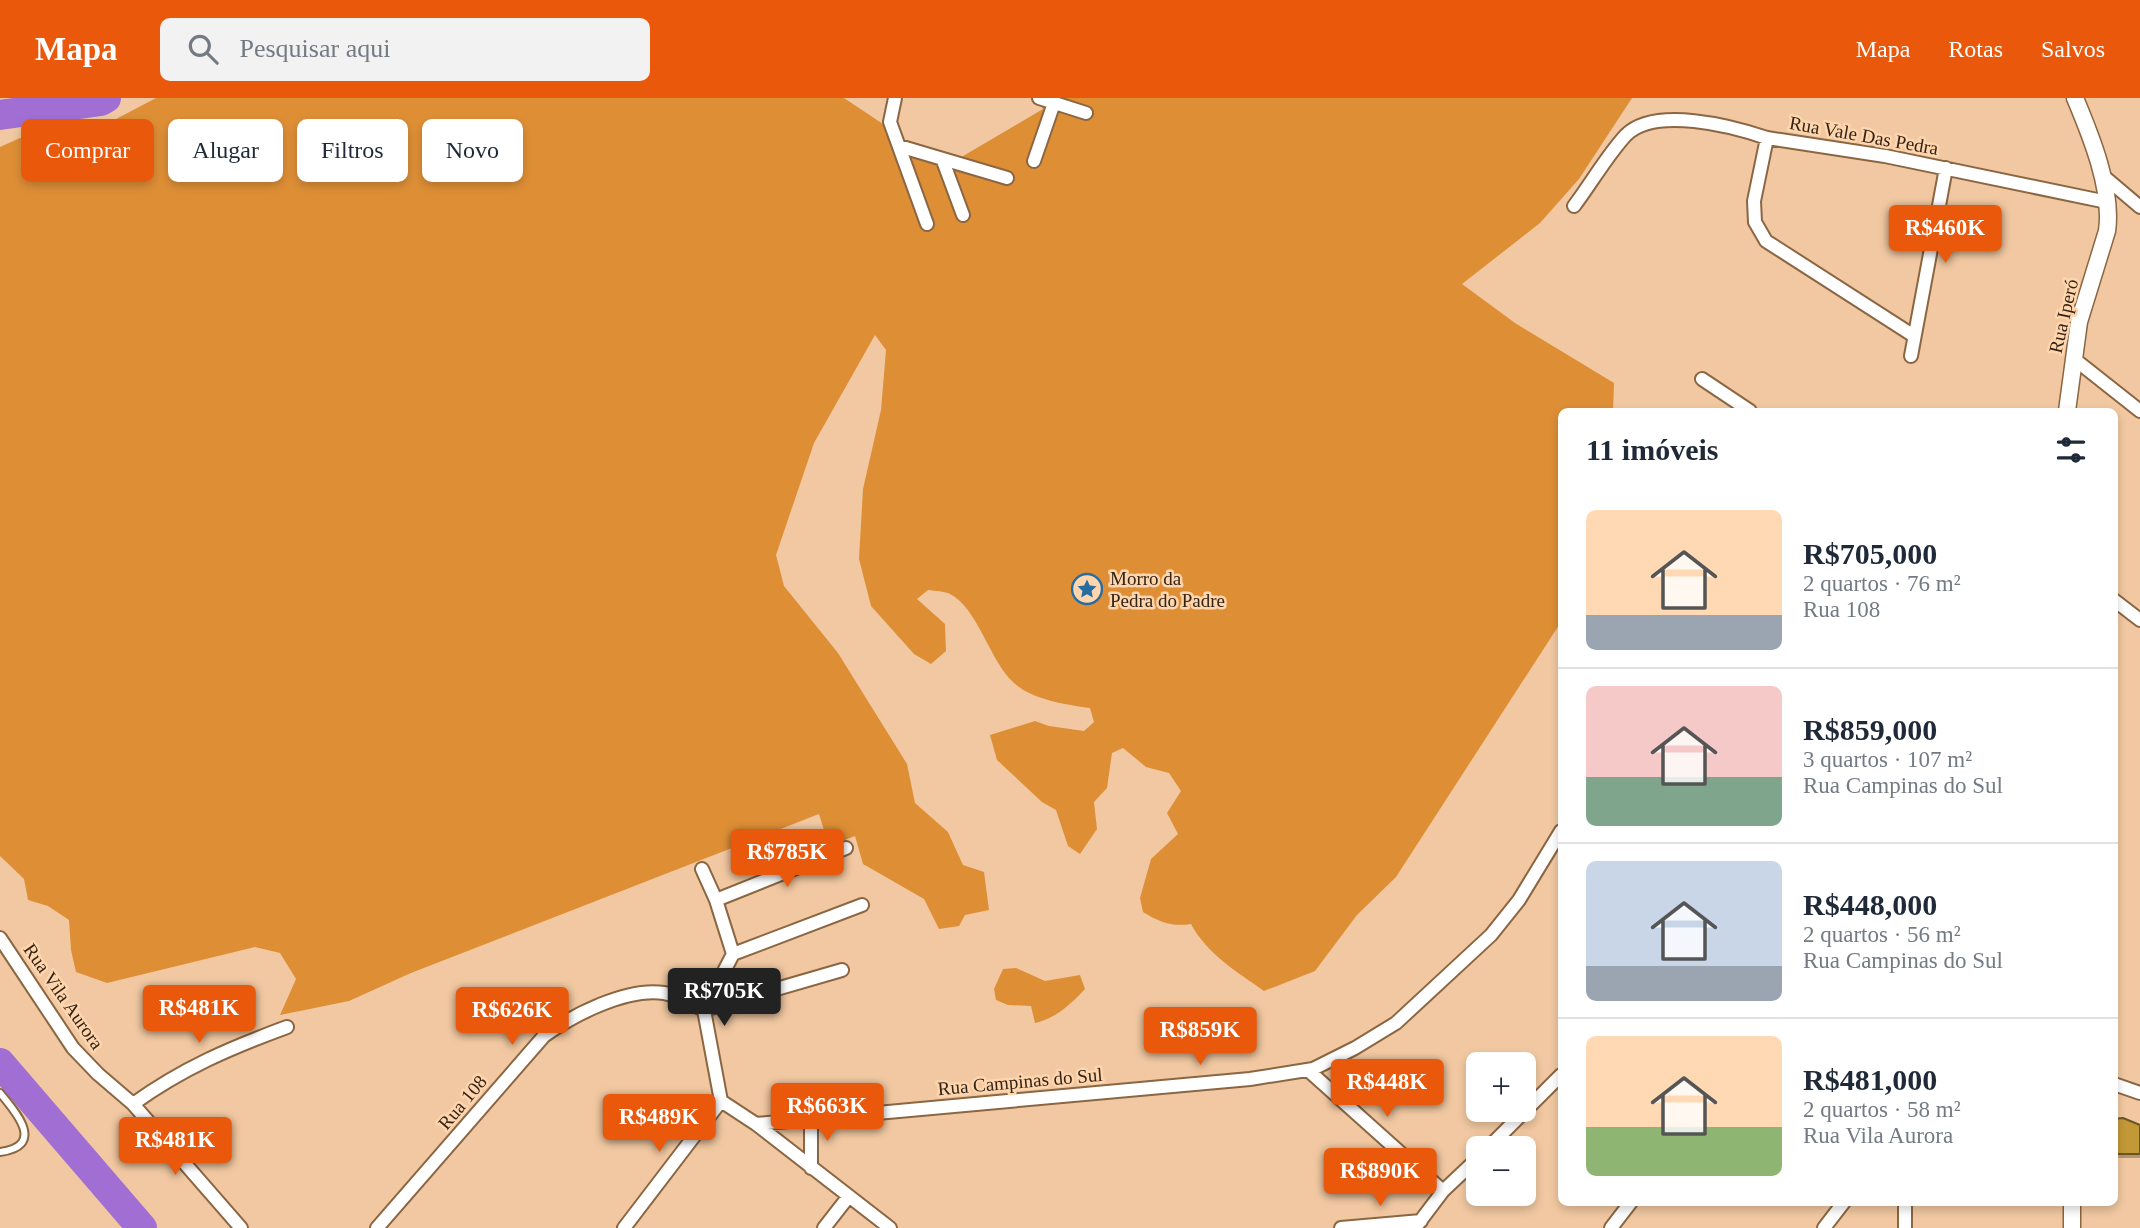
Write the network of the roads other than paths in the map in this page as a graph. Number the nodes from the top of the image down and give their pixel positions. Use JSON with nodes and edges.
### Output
{"nodes":[{"id":1,"x":895,"y":98,"type":"edge"},
{"id":2,"x":1038,"y":98,"type":"edge"},
{"id":3,"x":2075,"y":98,"type":"edge"},
{"id":4,"x":1054,"y":103,"type":"junction"},
{"id":5,"x":1086,"y":113,"type":"dead end"},
{"id":6,"x":1768,"y":138,"type":"junction"},
{"id":7,"x":899,"y":146,"type":"junction"},
{"id":8,"x":943,"y":161,"type":"junction"},
{"id":9,"x":1034,"y":161,"type":"dead end"},
{"id":10,"x":1946,"y":168,"type":"junction"},
{"id":11,"x":2101,"y":174,"type":"junction"},
{"id":12,"x":1007,"y":178,"type":"dead end"},
{"id":13,"x":2135,"y":194,"type":"edge"},
{"id":14,"x":2107,"y":202,"type":"junction"},
{"id":15,"x":1574,"y":206,"type":"dead end"},
{"id":16,"x":2140,"y":206,"type":"edge"},
{"id":17,"x":963,"y":215,"type":"dead end"},
{"id":18,"x":927,"y":224,"type":"dead end"},
{"id":19,"x":1914,"y":336,"type":"junction"},
{"id":20,"x":1911,"y":356,"type":"dead end"},
{"id":21,"x":2073,"y":358,"type":"junction"},
{"id":22,"x":1702,"y":379,"type":"dead end"},
{"id":23,"x":1746,"y":408,"type":"edge"},
{"id":24,"x":2067,"y":408,"type":"edge"},
{"id":25,"x":2140,"y":411,"type":"edge"},
{"id":26,"x":2118,"y":603,"type":"edge"},
{"id":27,"x":2140,"y":620,"type":"edge"},
{"id":28,"x":1558,"y":836,"type":"edge"},
{"id":29,"x":846,"y":848,"type":"dead end"},
{"id":30,"x":702,"y":869,"type":"dead end"},
{"id":31,"x":716,"y":900,"type":"junction"},
{"id":32,"x":862,"y":905,"type":"dead end"},
{"id":33,"x":0,"y":938,"type":"edge"},
{"id":34,"x":733,"y":954,"type":"junction"},
{"id":35,"x":842,"y":970,"type":"dead end"},
{"id":36,"x":704,"y":1010,"type":"junction"},
{"id":37,"x":287,"y":1027,"type":"dead end"},
{"id":38,"x":1310,"y":1071,"type":"junction"},
{"id":39,"x":1558,"y":1078,"type":"edge"},
{"id":40,"x":2118,"y":1085,"type":"edge"},
{"id":41,"x":0,"y":1093,"type":"edge"},
{"id":42,"x":2140,"y":1093,"type":"edge"},
{"id":43,"x":721,"y":1101,"type":"junction"},
{"id":44,"x":133,"y":1104,"type":"junction"},
{"id":45,"x":810,"y":1119,"type":"junction"},
{"id":46,"x":757,"y":1124,"type":"junction"},
{"id":47,"x":1500,"y":1136,"type":"edge"},
{"id":48,"x":0,"y":1152,"type":"edge"},
{"id":49,"x":811,"y":1168,"type":"junction"},
{"id":50,"x":1466,"y":1169,"type":"edge"},
{"id":51,"x":1443,"y":1191,"type":"junction"},
{"id":52,"x":849,"y":1196,"type":"junction"},
{"id":53,"x":1629,"y":1206,"type":"edge"},
{"id":54,"x":1841,"y":1206,"type":"edge"},
{"id":55,"x":1905,"y":1206,"type":"edge"},
{"id":56,"x":2072,"y":1206,"type":"edge"},
{"id":57,"x":1418,"y":1224,"type":"edge"},
{"id":58,"x":241,"y":1228,"type":"edge"},
{"id":59,"x":377,"y":1228,"type":"edge"},
{"id":60,"x":624,"y":1228,"type":"edge"},
{"id":61,"x":824,"y":1228,"type":"edge"},
{"id":62,"x":890,"y":1228,"type":"edge"},
{"id":63,"x":1341,"y":1228,"type":"edge"},
{"id":64,"x":1611,"y":1228,"type":"edge"},
{"id":65,"x":1824,"y":1228,"type":"edge"},
{"id":66,"x":1905,"y":1228,"type":"edge"},
{"id":67,"x":2072,"y":1228,"type":"edge"}],
"edges":[{"from":1,"to":7,"type":"street"},
{"from":2,"to":4,"type":"street"},
{"from":3,"to":11,"type":"street","name":"Rua Iperó"},
{"from":4,"to":5,"type":"street"},
{"from":4,"to":9,"type":"street"},
{"from":6,"to":10,"type":"street","name":"Rua Vale Das Pedra"},
{"from":6,"to":15,"type":"street"},
{"from":6,"to":19,"type":"street","name":"Rua Vale Das Pedra"},
{"from":7,"to":8,"type":"street"},
{"from":7,"to":18,"type":"street"},
{"from":8,"to":12,"type":"street"},
{"from":8,"to":17,"type":"street"},
{"from":10,"to":14,"type":"street","name":"Rua Vale Das Pedra"},
{"from":10,"to":19,"type":"street"},
{"from":11,"to":13,"type":"street"},
{"from":11,"to":14,"type":"street","name":"Rua Iperó"},
{"from":13,"to":16,"type":"street"},
{"from":14,"to":21,"type":"street","name":"Rua Iperó"},
{"from":19,"to":20,"type":"street"},
{"from":21,"to":24,"type":"street","name":"Rua Iperó"},
{"from":21,"to":25,"type":"street"},
{"from":22,"to":23,"type":"street"},
{"from":26,"to":27,"type":"street"},
{"from":28,"to":38,"type":"street","name":"Rua Campinas do Sul"},
{"from":29,"to":31,"type":"street"},
{"from":30,"to":31,"type":"street"},
{"from":31,"to":34,"type":"street"},
{"from":32,"to":34,"type":"street"},
{"from":33,"to":44,"type":"street","name":"Rua Vila Aurora"},
{"from":34,"to":36,"type":"street"},
{"from":35,"to":36,"type":"street"},
{"from":36,"to":43,"type":"street"},
{"from":36,"to":59,"type":"street","name":"Rua 108"},
{"from":37,"to":44,"type":"street"},
{"from":38,"to":45,"type":"street","name":"Rua Campinas do Sul"},
{"from":38,"to":51,"type":"street"},
{"from":39,"to":47,"type":"street"},
{"from":40,"to":42,"type":"street"},
{"from":41,"to":48,"type":"lane"},
{"from":43,"to":46,"type":"street"},
{"from":43,"to":60,"type":"street"},
{"from":44,"to":58,"type":"street","name":"Rua Vila Aurora"},
{"from":45,"to":46,"type":"street","name":"Rua Campinas do Sul"},
{"from":45,"to":49,"type":"street"},
{"from":46,"to":49,"type":"street"},
{"from":49,"to":52,"type":"street"},
{"from":50,"to":51,"type":"street"},
{"from":51,"to":57,"type":"street"},
{"from":52,"to":61,"type":"street"},
{"from":52,"to":62,"type":"street"},
{"from":53,"to":64,"type":"street"},
{"from":54,"to":65,"type":"street"},
{"from":55,"to":66,"type":"street"},
{"from":56,"to":67,"type":"street"},
{"from":57,"to":63,"type":"street"}]}
